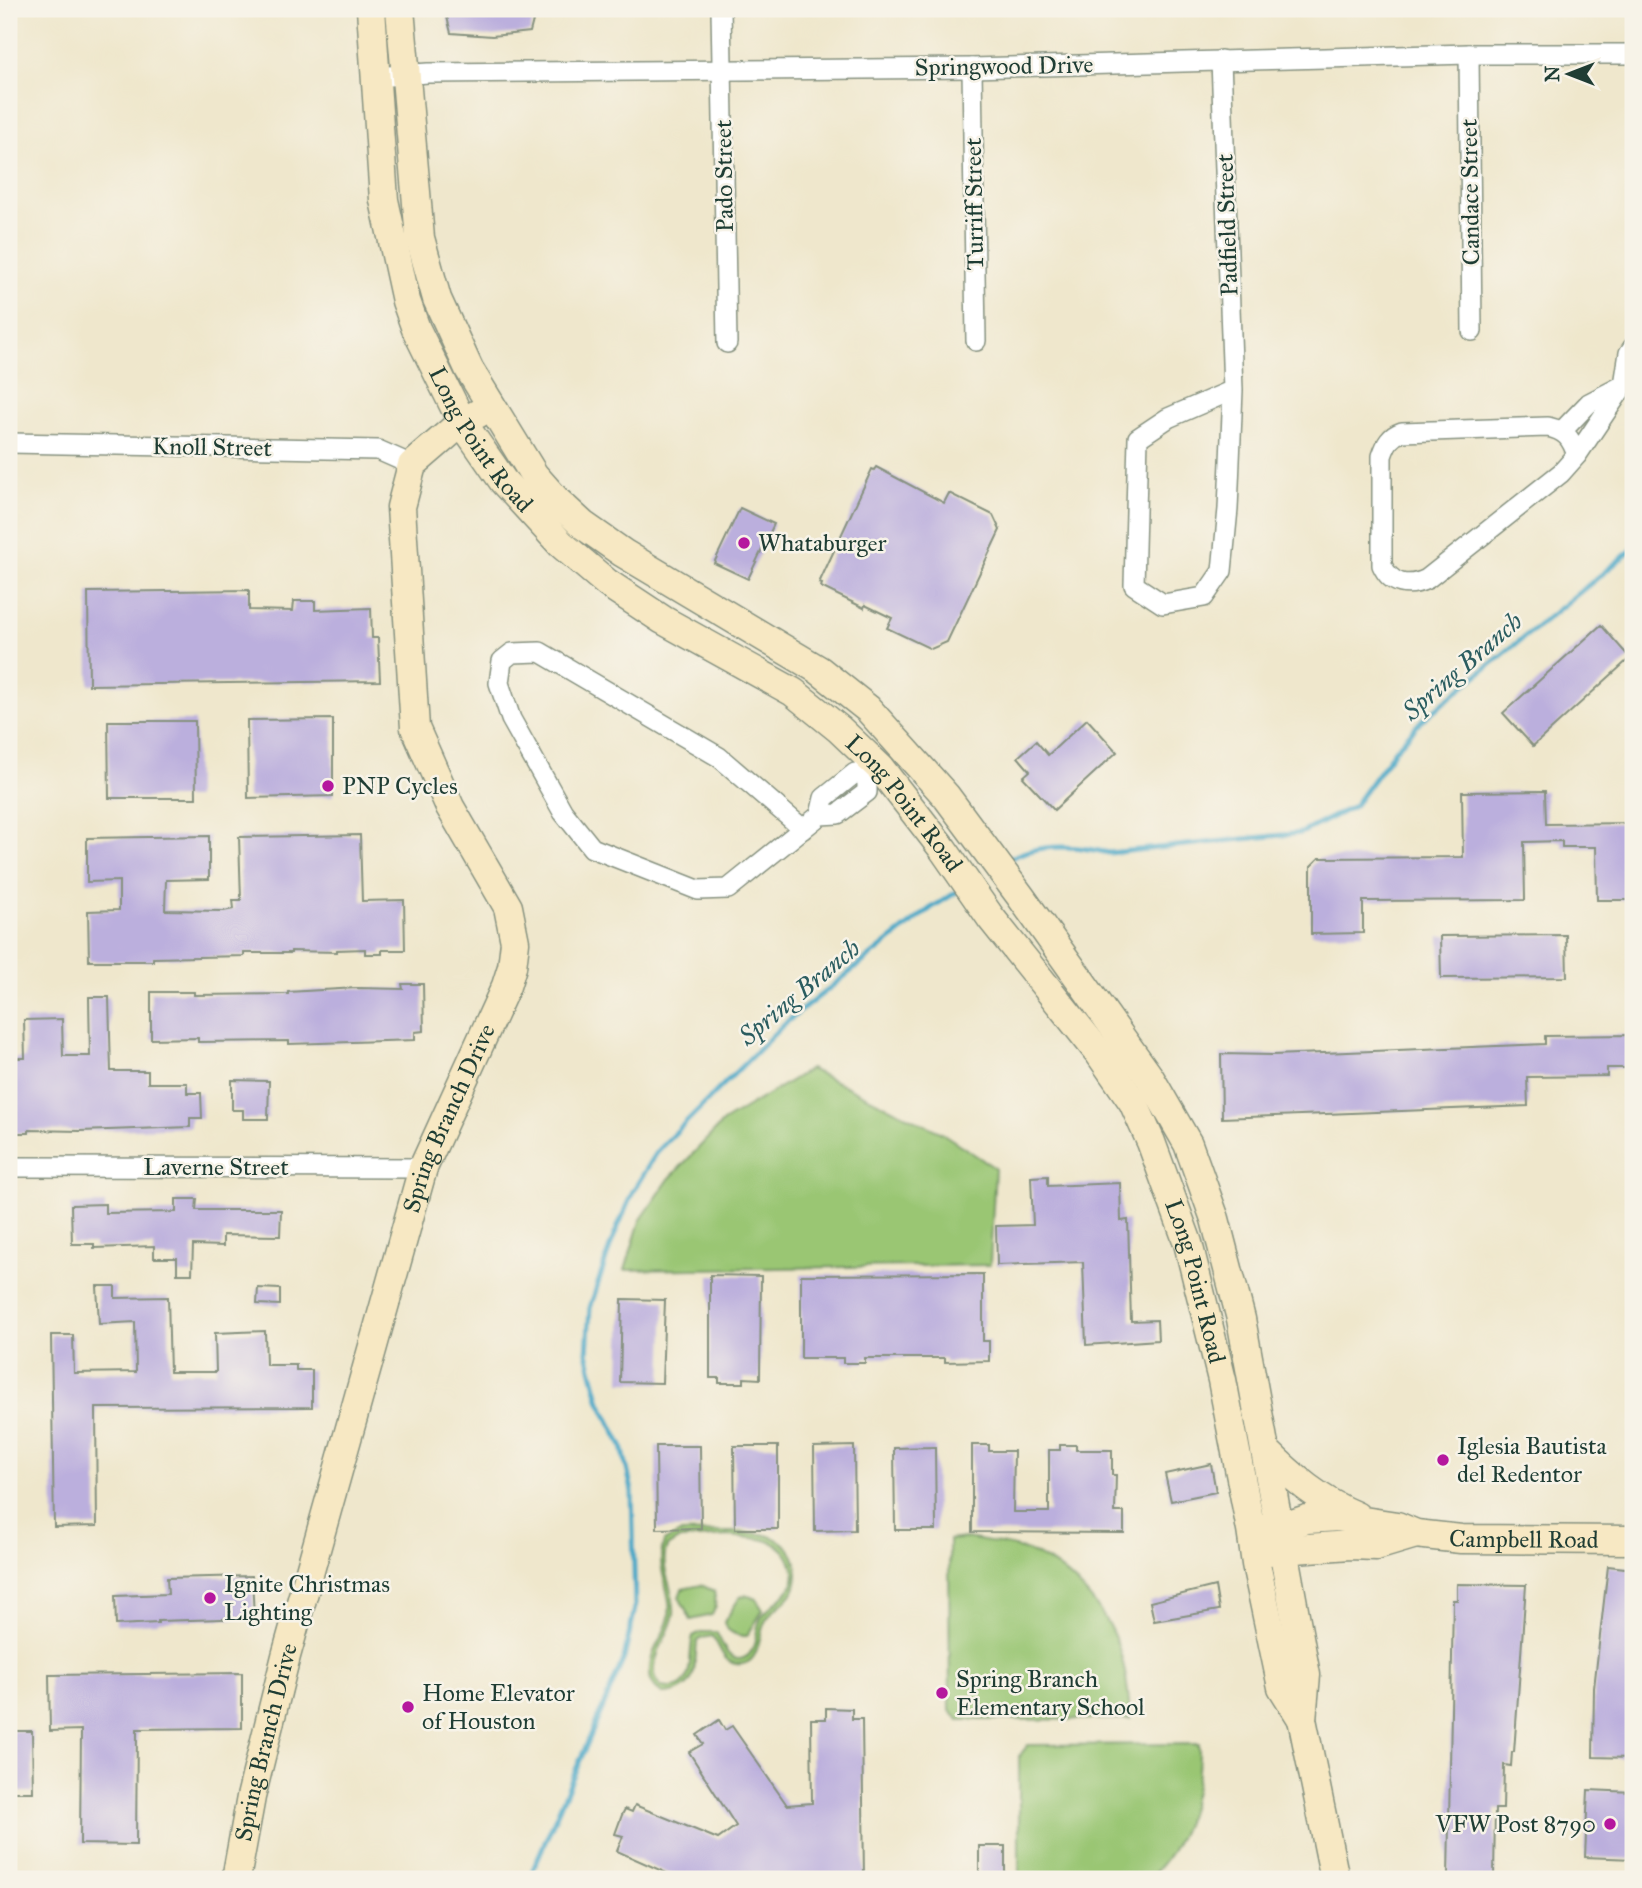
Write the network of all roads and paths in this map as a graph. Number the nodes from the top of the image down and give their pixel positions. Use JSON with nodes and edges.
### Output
{"nodes":[{"id":1,"x":371,"y":9,"type":"edge"},
{"id":2,"x":400,"y":9,"type":"edge"},
{"id":3,"x":721,"y":9,"type":"edge"},
{"id":4,"x":1469,"y":54,"type":"junction"},
{"id":5,"x":1633,"y":54,"type":"edge"},
{"id":6,"x":1221,"y":60,"type":"junction"},
{"id":7,"x":972,"y":68,"type":"junction"},
{"id":8,"x":722,"y":70,"type":"junction"},
{"id":9,"x":405,"y":75,"type":"junction"},
{"id":10,"x":376,"y":77,"type":"junction"},
{"id":11,"x":1472,"y":331,"type":"dead end"},
{"id":12,"x":976,"y":341,"type":"dead end"},
{"id":13,"x":726,"y":343,"type":"dead end"},
{"id":14,"x":1633,"y":347,"type":"edge"},
{"id":15,"x":1624,"y":384,"type":"junction"},
{"id":16,"x":1233,"y":390,"type":"junction"},
{"id":17,"x":490,"y":406,"type":"junction"},
{"id":18,"x":462,"y":422,"type":"junction"},
{"id":19,"x":1562,"y":431,"type":"junction"},
{"id":20,"x":9,"y":443,"type":"edge"},
{"id":21,"x":1577,"y":455,"type":"junction"},
{"id":22,"x":412,"y":465,"type":"junction"},
{"id":23,"x":899,"y":743,"type":"junction"},
{"id":24,"x":873,"y":772,"type":"junction"},
{"id":25,"x":803,"y":829,"type":"junction"},
{"id":26,"x":9,"y":1167,"type":"edge"},
{"id":27,"x":423,"y":1168,"type":"junction"},
{"id":28,"x":1265,"y":1450,"type":"junction"},
{"id":29,"x":1374,"y":1524,"type":"junction"},
{"id":30,"x":1416,"y":1534,"type":"junction"},
{"id":31,"x":1282,"y":1539,"type":"junction"},
{"id":32,"x":1252,"y":1540,"type":"junction"},
{"id":33,"x":1633,"y":1540,"type":"edge"},
{"id":34,"x":1301,"y":1719,"type":"junction"},
{"id":35,"x":236,"y":1879,"type":"edge"},
{"id":36,"x":1335,"y":1879,"type":"edge"}],
"edges":[{"from":1,"to":10,"type":"main road","name":"Long Point Road"},
{"from":2,"to":9,"type":"main road","name":"Long Point Road"},
{"from":3,"to":8,"type":"street","name":"Pado Street"},
{"from":4,"to":5,"type":"street","name":"Springwood Drive"},
{"from":4,"to":6,"type":"street","name":"Springwood Drive"},
{"from":4,"to":11,"type":"street","name":"Candace Street"},
{"from":6,"to":7,"type":"street","name":"Springwood Drive"},
{"from":6,"to":16,"type":"street","name":"Padfield Street"},
{"from":7,"to":8,"type":"street","name":"Springwood Drive"},
{"from":7,"to":12,"type":"street","name":"Turriff Street"},
{"from":8,"to":9,"type":"street","name":"Springwood Drive"},
{"from":8,"to":13,"type":"street","name":"Pado Street"},
{"from":9,"to":10,"type":"street","name":"Springwood Drive"},
{"from":9,"to":17,"type":"main road","name":"Long Point Road"},
{"from":10,"to":18,"type":"main road","name":"Long Point Road"},
{"from":14,"to":15,"type":"street"},
{"from":15,"to":19,"type":"street"},
{"from":15,"to":21,"type":"street"},
{"from":16,"to":16,"type":"street","name":"Padfield Street"},
{"from":17,"to":18,"type":"main road"},
{"from":17,"to":23,"type":"main road","name":"Long Point Road"},
{"from":18,"to":22,"type":"main road"},
{"from":18,"to":24,"type":"main road","name":"Long Point Road"},
{"from":19,"to":21,"type":"street"},
{"from":19,"to":21,"type":"street"},
{"from":20,"to":22,"type":"street","name":"Knoll Street"},
{"from":22,"to":27,"type":"main road","name":"Spring Branch Drive"},
{"from":23,"to":24,"type":"main road"},
{"from":23,"to":28,"type":"main road","name":"Long Point Road"},
{"from":24,"to":25,"type":"street"},
{"from":24,"to":32,"type":"main road","name":"Long Point Road"},
{"from":25,"to":25,"type":"street"},
{"from":26,"to":27,"type":"street","name":"Laverne Street"},
{"from":27,"to":35,"type":"main road","name":"Spring Branch Drive"},
{"from":28,"to":29,"type":"main road"},
{"from":28,"to":31,"type":"main road","name":"Long Point Road"},
{"from":29,"to":30,"type":"main road","name":"Campbell Road"},
{"from":29,"to":31,"type":"main road","name":"Campbell Road"},
{"from":30,"to":31,"type":"main road","name":"Campbell Road"},
{"from":30,"to":33,"type":"main road","name":"Campbell Road"},
{"from":31,"to":32,"type":"main road","name":"Campbell Road"},
{"from":31,"to":34,"type":"main road","name":"Long Point Road"},
{"from":32,"to":34,"type":"main road","name":"Long Point Road"},
{"from":34,"to":36,"type":"main road","name":"Long Point Road"}]}
